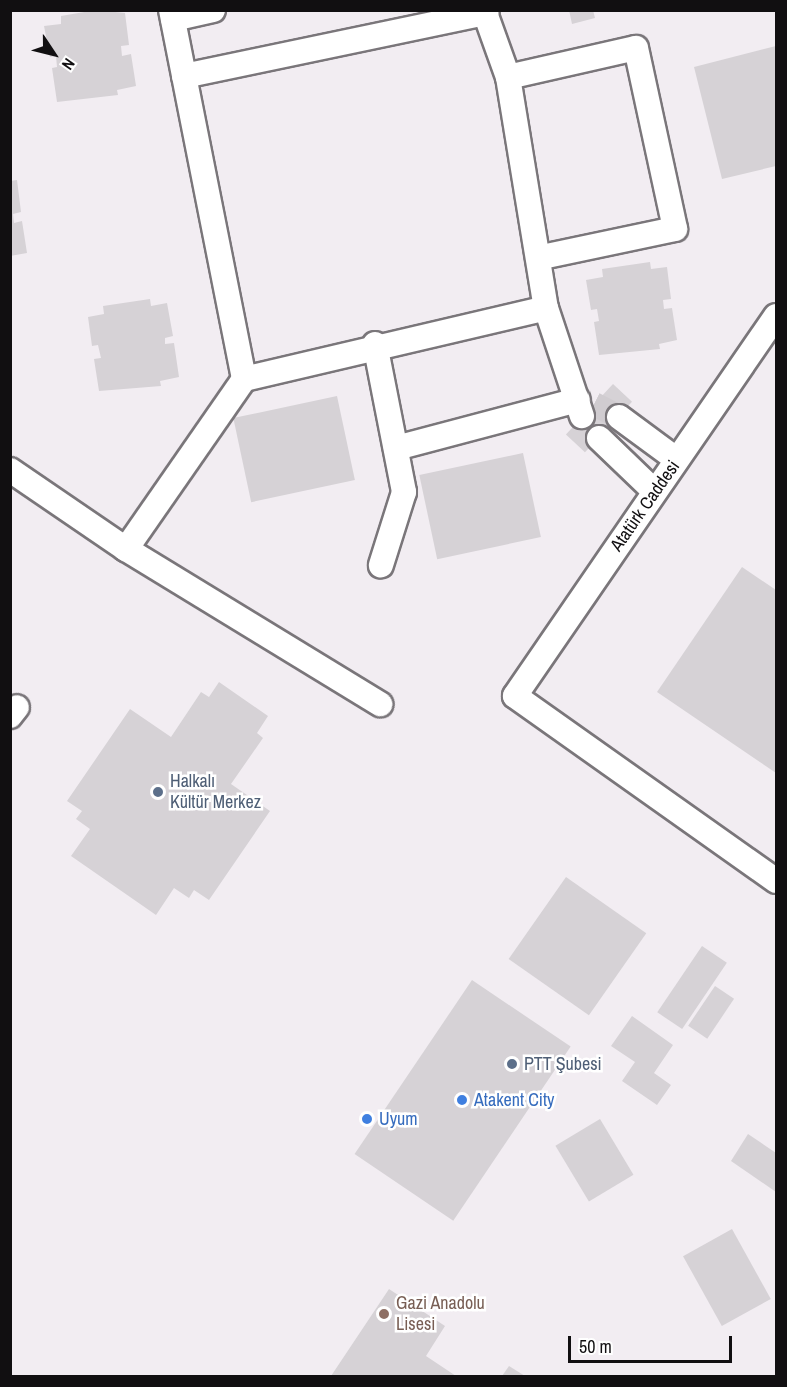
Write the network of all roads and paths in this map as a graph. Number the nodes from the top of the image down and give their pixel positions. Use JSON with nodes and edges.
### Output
{"nodes":[{"id":1,"x":213,"y":10,"type":"edge"},
{"id":2,"x":485,"y":12,"type":"edge"},
{"id":3,"x":172,"y":15,"type":"edge"},
{"id":4,"x":184,"y":76,"type":"junction"},
{"id":5,"x":508,"y":77,"type":"junction"},
{"id":6,"x":542,"y":257,"type":"junction"},
{"id":7,"x":546,"y":308,"type":"junction"},
{"id":8,"x":777,"y":316,"type":"edge"},
{"id":9,"x":375,"y":344,"type":"junction"},
{"id":10,"x":244,"y":379,"type":"junction"},
{"id":11,"x":619,"y":417,"type":"tunnel mouth"},
{"id":12,"x":599,"y":438,"type":"dead end"},
{"id":13,"x":396,"y":448,"type":"junction"},
{"id":14,"x":676,"y":459,"type":"junction"},
{"id":15,"x":10,"y":470,"type":"edge"},
{"id":16,"x":654,"y":491,"type":"junction"},
{"id":17,"x":126,"y":549,"type":"junction"},
{"id":18,"x":381,"y":566,"type":"dead end"},
{"id":19,"x":380,"y":704,"type":"dead end"},
{"id":20,"x":777,"y":881,"type":"edge"}],
"edges":[{"from":1,"to":3,"type":"street"},
{"from":2,"to":4,"type":"street"},
{"from":2,"to":5,"type":"street"},
{"from":3,"to":4,"type":"street"},
{"from":4,"to":10,"type":"street"},
{"from":5,"to":6,"type":"street"},
{"from":5,"to":6,"type":"street"},
{"from":6,"to":7,"type":"street"},
{"from":7,"to":9,"type":"street"},
{"from":7,"to":13,"type":"street"},
{"from":8,"to":14,"type":"street","name":"Atatürk Caddesi"},
{"from":9,"to":10,"type":"street"},
{"from":9,"to":13,"type":"street"},
{"from":10,"to":17,"type":"street"},
{"from":11,"to":14,"type":"street"},
{"from":12,"to":16,"type":"street"},
{"from":13,"to":18,"type":"street"},
{"from":14,"to":16,"type":"street","name":"Atatürk Caddesi"},
{"from":15,"to":17,"type":"street"},
{"from":16,"to":20,"type":"street","name":"Atatürk Caddesi"},
{"from":17,"to":19,"type":"street"}]}
